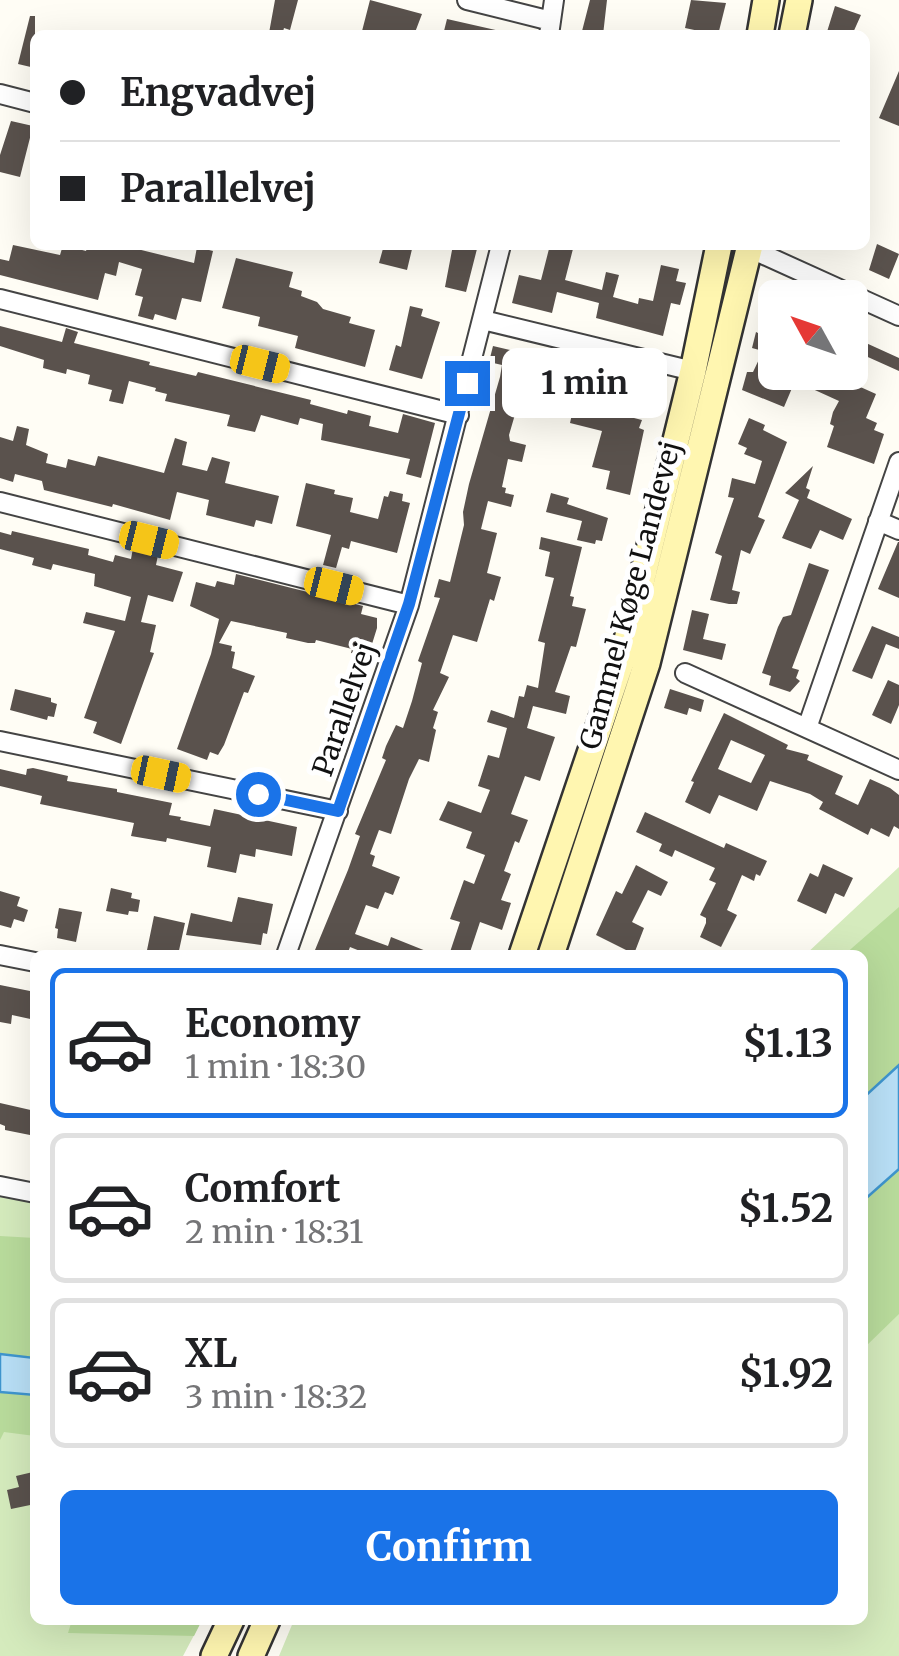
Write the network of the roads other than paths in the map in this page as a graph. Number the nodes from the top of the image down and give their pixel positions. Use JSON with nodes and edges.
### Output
{"nodes":[{"id":1,"x":468,"y":0,"type":"edge"},
{"id":2,"x":554,"y":0,"type":"edge"},
{"id":3,"x":766,"y":0,"type":"edge"},
{"id":4,"x":798,"y":0,"type":"edge"},
{"id":5,"x":550,"y":28,"type":"edge"},
{"id":6,"x":761,"y":30,"type":"edge"},
{"id":7,"x":793,"y":30,"type":"edge"},
{"id":8,"x":0,"y":94,"type":"edge"},
{"id":9,"x":30,"y":101,"type":"edge"},
{"id":10,"x":500,"y":250,"type":"edge"},
{"id":11,"x":718,"y":250,"type":"edge"},
{"id":12,"x":748,"y":250,"type":"edge"},
{"id":13,"x":756,"y":250,"type":"edge"},
{"id":14,"x":0,"y":299,"type":"edge"},
{"id":15,"x":899,"y":316,"type":"edge"},
{"id":16,"x":483,"y":320,"type":"junction"},
{"id":17,"x":693,"y":372,"type":"junction"},
{"id":18,"x":459,"y":415,"type":"junction"},
{"id":19,"x":899,"y":462,"type":"edge"},
{"id":20,"x":0,"y":502,"type":"edge"},
{"id":21,"x":878,"y":521,"type":"junction"},
{"id":22,"x":899,"y":530,"type":"edge"},
{"id":23,"x":409,"y":604,"type":"junction"},
{"id":24,"x":685,"y":674,"type":"dead end"},
{"id":25,"x":807,"y":728,"type":"junction"},
{"id":26,"x":0,"y":740,"type":"edge"},
{"id":27,"x":899,"y":770,"type":"edge"},
{"id":28,"x":338,"y":811,"type":"junction"},
{"id":29,"x":288,"y":950,"type":"edge"},
{"id":30,"x":524,"y":950,"type":"edge"},
{"id":31,"x":553,"y":950,"type":"edge"},
{"id":32,"x":0,"y":955,"type":"edge"},
{"id":33,"x":30,"y":961,"type":"edge"},
{"id":34,"x":0,"y":1186,"type":"edge"},
{"id":35,"x":30,"y":1192,"type":"edge"},
{"id":36,"x":230,"y":1625,"type":"edge"},
{"id":37,"x":265,"y":1625,"type":"edge"},
{"id":38,"x":214,"y":1656,"type":"edge"},
{"id":39,"x":251,"y":1656,"type":"edge"}],
"edges":[{"from":1,"to":5,"type":"street"},
{"from":2,"to":5,"type":"street"},
{"from":3,"to":6,"type":"main road"},
{"from":4,"to":7,"type":"main road"},
{"from":8,"to":9,"type":"street"},
{"from":10,"to":16,"type":"street","name":"Parallelvej"},
{"from":11,"to":17,"type":"main road","name":"Gammel Køge Landevej"},
{"from":12,"to":31,"type":"main road","name":"Gammel Køge Landevej"},
{"from":13,"to":15,"type":"street"},
{"from":14,"to":18,"type":"street"},
{"from":16,"to":17,"type":"street"},
{"from":16,"to":18,"type":"street","name":"Parallelvej"},
{"from":17,"to":30,"type":"main road","name":"Gammel Køge Landevej"},
{"from":18,"to":23,"type":"street","name":"Parallelvej"},
{"from":19,"to":21,"type":"street"},
{"from":20,"to":23,"type":"street"},
{"from":21,"to":22,"type":"street"},
{"from":21,"to":25,"type":"street"},
{"from":23,"to":28,"type":"street","name":"Parallelvej"},
{"from":24,"to":25,"type":"street"},
{"from":25,"to":27,"type":"street"},
{"from":26,"to":28,"type":"street"},
{"from":28,"to":29,"type":"street","name":"Parallelvej"},
{"from":32,"to":33,"type":"street"},
{"from":34,"to":35,"type":"street"},
{"from":36,"to":38,"type":"main road"},
{"from":37,"to":39,"type":"main road"}]}
